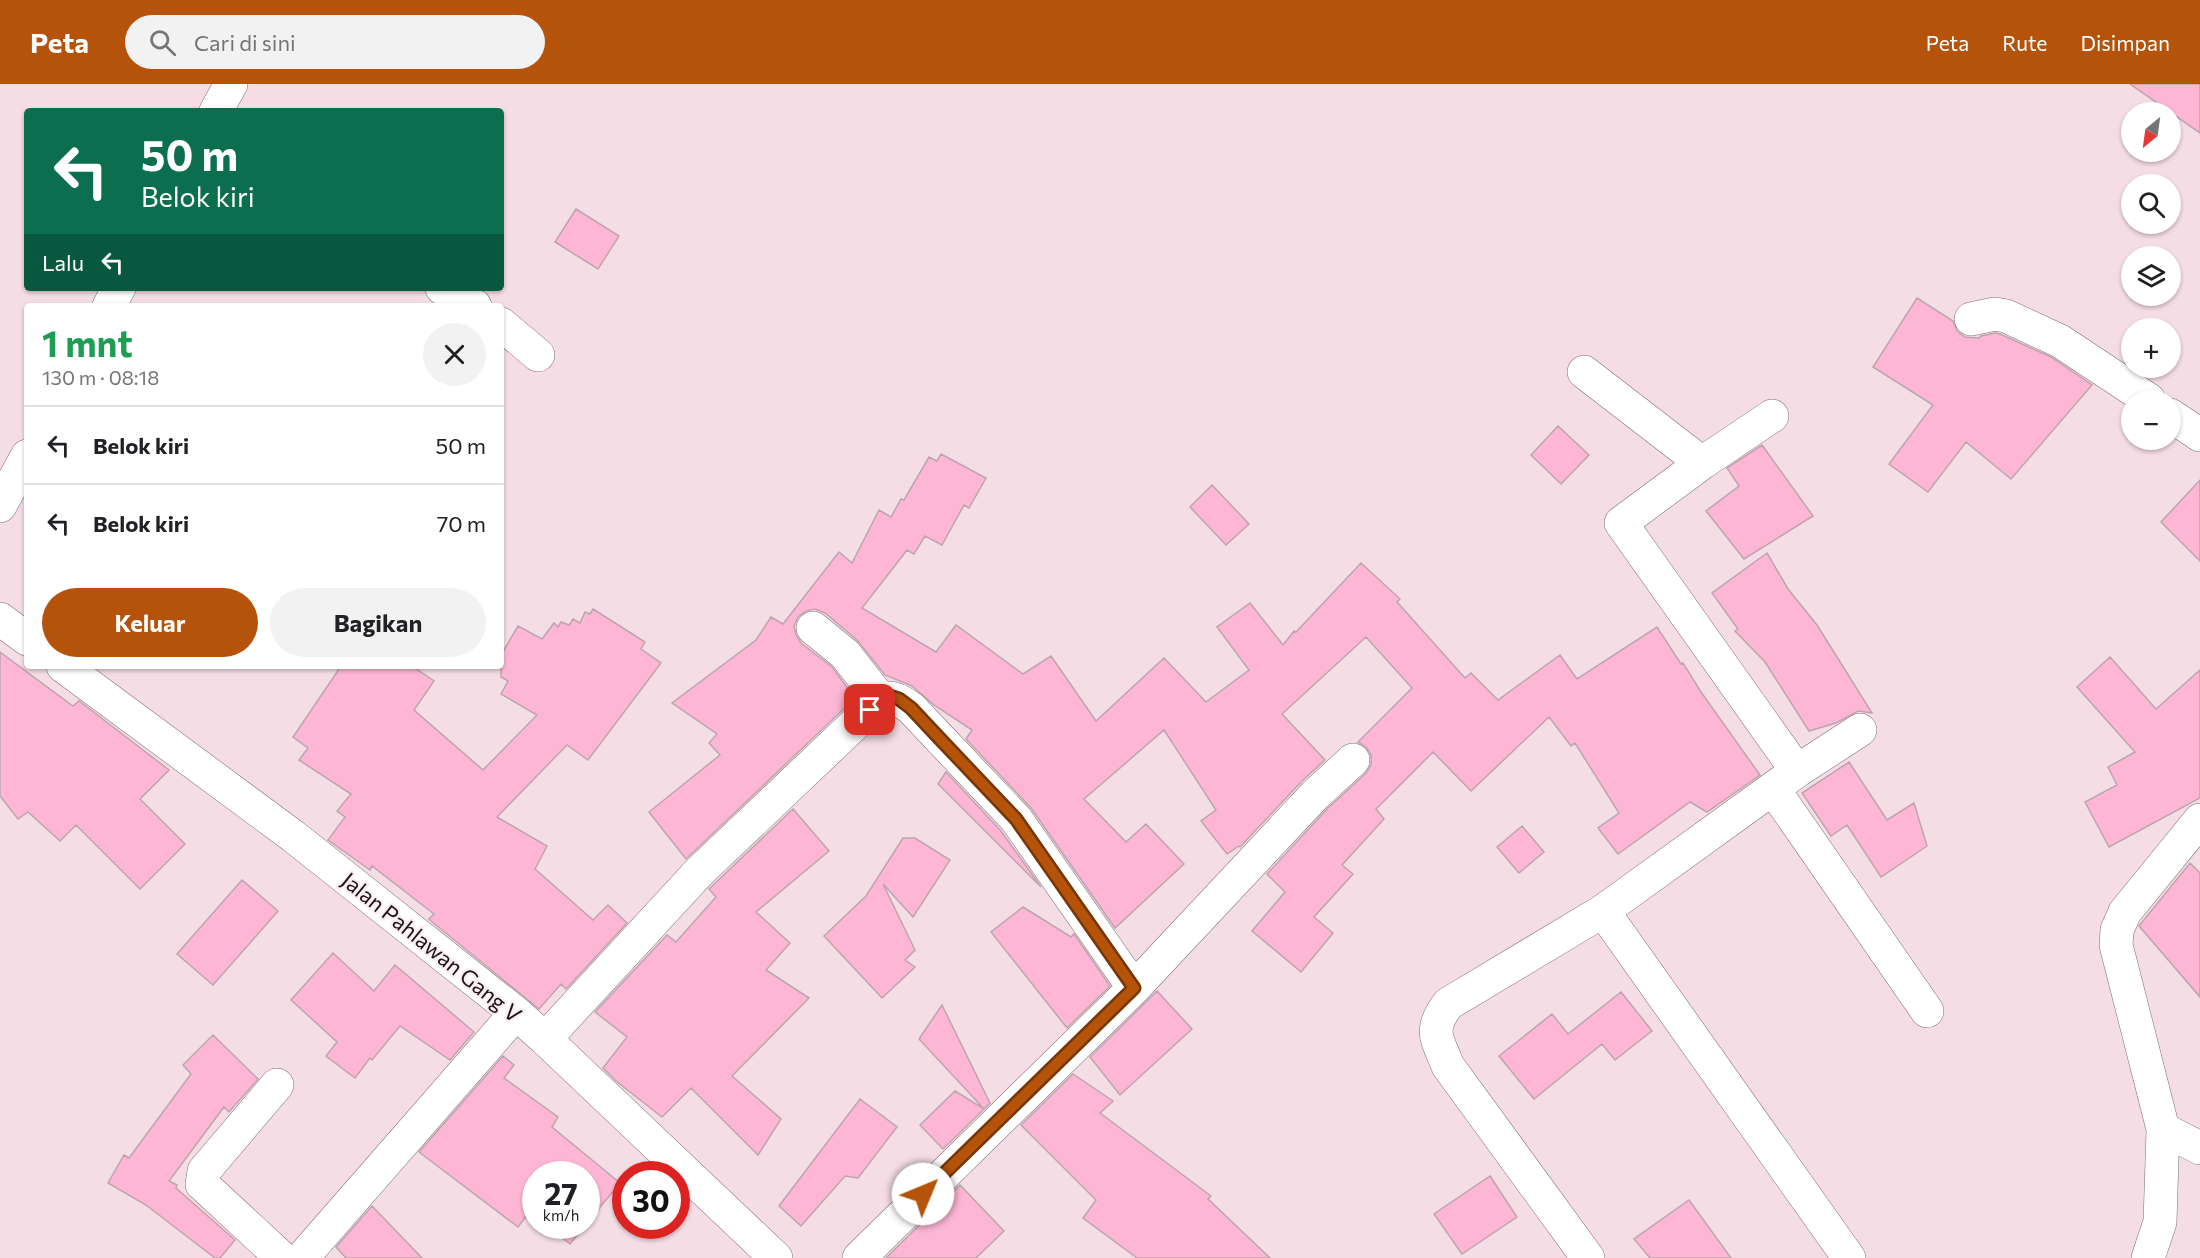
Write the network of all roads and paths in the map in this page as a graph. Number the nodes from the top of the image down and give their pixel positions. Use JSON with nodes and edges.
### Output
{"nodes":[{"id":1,"x":231,"y":84,"type":"edge"},
{"id":2,"x":218,"y":108,"type":"edge"},
{"id":3,"x":448,"y":291,"type":"edge"},
{"id":4,"x":470,"y":303,"type":"edge"},
{"id":5,"x":1971,"y":319,"type":"dead end"},
{"id":6,"x":504,"y":326,"type":"edge"},
{"id":7,"x":538,"y":354,"type":"dead end"},
{"id":8,"x":1584,"y":372,"type":"dead end"},
{"id":9,"x":2134,"y":390,"type":"edge"},
{"id":10,"x":1772,"y":416,"type":"dead end"},
{"id":11,"x":2181,"y":422,"type":"edge"},
{"id":12,"x":2200,"y":435,"type":"edge"},
{"id":13,"x":24,"y":462,"type":"edge"},
{"id":14,"x":1702,"y":463,"type":"junction"},
{"id":15,"x":0,"y":506,"type":"edge"},
{"id":16,"x":0,"y":619,"type":"edge"},
{"id":17,"x":813,"y":628,"type":"dead end"},
{"id":18,"x":24,"y":637,"type":"edge"},
{"id":19,"x":67,"y":669,"type":"edge"},
{"id":20,"x":881,"y":700,"type":"junction"},
{"id":21,"x":1860,"y":730,"type":"dead end"},
{"id":22,"x":1353,"y":760,"type":"dead end"},
{"id":23,"x":1785,"y":780,"type":"junction"},
{"id":24,"x":2200,"y":820,"type":"edge"},
{"id":25,"x":1603,"y":911,"type":"junction"},
{"id":26,"x":1134,"y":988,"type":"junction"},
{"id":27,"x":1927,"y":1011,"type":"dead end"},
{"id":28,"x":516,"y":1013,"type":"junction"},
{"id":29,"x":545,"y":1039,"type":"junction"},
{"id":30,"x":277,"y":1085,"type":"dead end"},
{"id":31,"x":2163,"y":1130,"type":"junction"},
{"id":32,"x":2200,"y":1148,"type":"edge"},
{"id":33,"x":282,"y":1258,"type":"edge"},
{"id":34,"x":302,"y":1258,"type":"edge"},
{"id":35,"x":776,"y":1258,"type":"edge"},
{"id":36,"x":859,"y":1258,"type":"edge"},
{"id":37,"x":1588,"y":1258,"type":"edge"},
{"id":38,"x":1849,"y":1258,"type":"edge"},
{"id":39,"x":2148,"y":1258,"type":"edge"}],
"edges":[{"from":1,"to":2,"type":"street"},
{"from":3,"to":4,"type":"street"},
{"from":5,"to":9,"type":"street"},
{"from":6,"to":7,"type":"street"},
{"from":8,"to":14,"type":"street"},
{"from":10,"to":14,"type":"street"},
{"from":11,"to":12,"type":"street"},
{"from":13,"to":15,"type":"street"},
{"from":14,"to":23,"type":"street"},
{"from":16,"to":18,"type":"street"},
{"from":17,"to":20,"type":"street"},
{"from":19,"to":28,"type":"street","name":"Jalan Pahlawan Gang V"},
{"from":20,"to":26,"type":"street"},
{"from":20,"to":29,"type":"street"},
{"from":21,"to":23,"type":"street"},
{"from":22,"to":26,"type":"street"},
{"from":23,"to":25,"type":"street"},
{"from":23,"to":27,"type":"street"},
{"from":24,"to":31,"type":"street"},
{"from":25,"to":37,"type":"street"},
{"from":25,"to":38,"type":"street"},
{"from":26,"to":36,"type":"street"},
{"from":28,"to":29,"type":"street","name":"Jalan Pahlawan Gang V"},
{"from":28,"to":34,"type":"street"},
{"from":29,"to":35,"type":"street","name":"Jalan Pahlawan Gang V"},
{"from":30,"to":33,"type":"street"},
{"from":31,"to":32,"type":"street"},
{"from":31,"to":39,"type":"street"}]}
